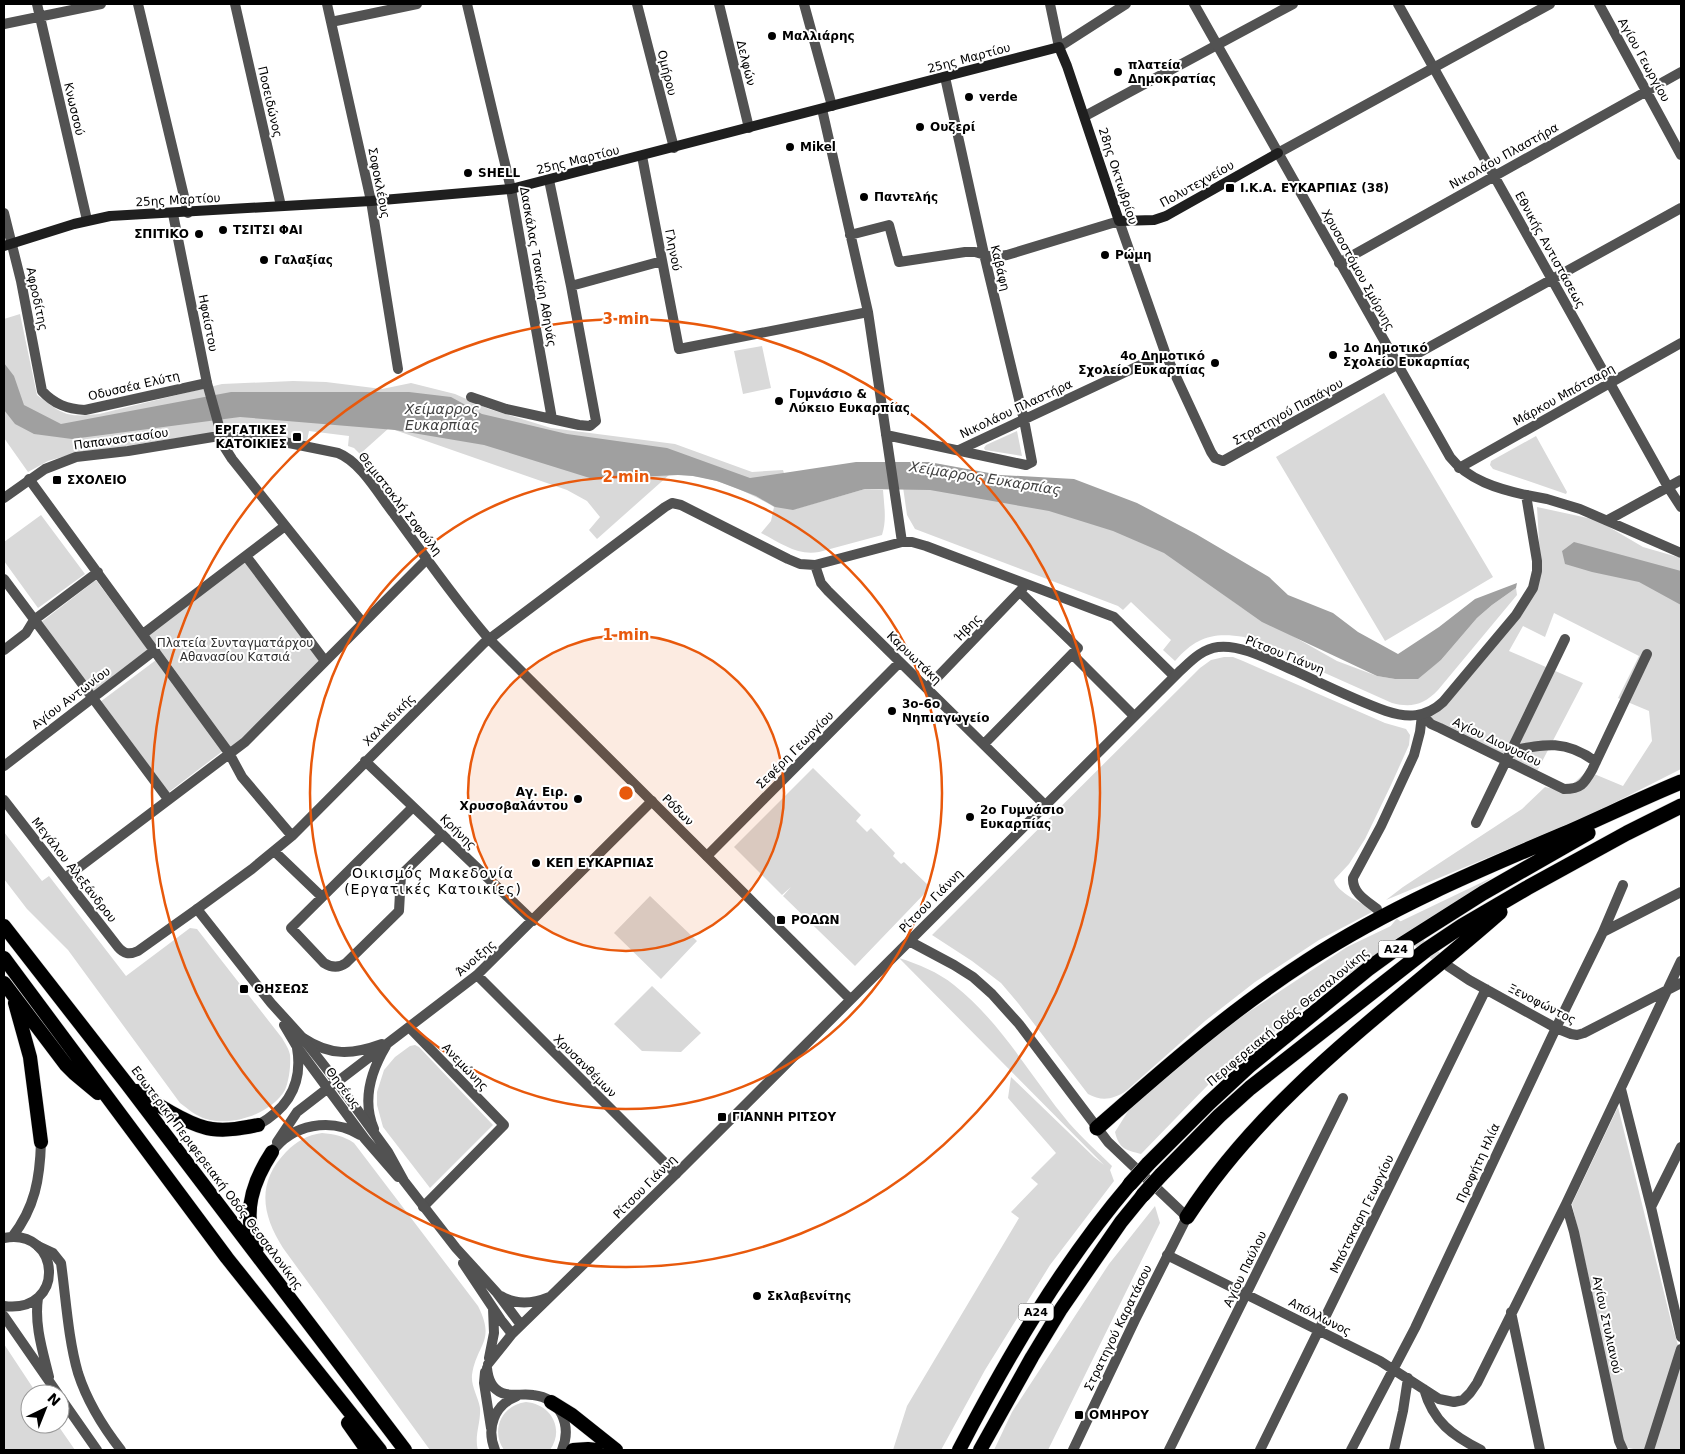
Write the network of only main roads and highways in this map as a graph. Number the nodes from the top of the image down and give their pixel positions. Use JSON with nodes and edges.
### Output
{"nodes":[{"id":1,"x":1059,"y":47,"type":"joint"},
{"id":2,"x":1278,"y":153,"type":"road end"},
{"id":3,"x":1119,"y":221,"type":"joint"},
{"id":4,"x":8,"y":245,"type":"edge"},
{"id":5,"x":1681,"y":782,"type":"edge"},
{"id":6,"x":1681,"y":786,"type":"edge"},
{"id":7,"x":1681,"y":806,"type":"edge"},
{"id":8,"x":1527,"y":888,"type":"junction"},
{"id":9,"x":4,"y":926,"type":"edge"},
{"id":10,"x":4,"y":958,"type":"edge"},
{"id":11,"x":4,"y":983,"type":"edge"},
{"id":12,"x":13,"y":995,"type":"junction"},
{"id":13,"x":127,"y":1084,"type":"junction"},
{"id":14,"x":114,"y":1106,"type":"junction"},
{"id":15,"x":258,"y":1125,"type":"road end"},
{"id":16,"x":1097,"y":1128,"type":"road end"},
{"id":17,"x":41,"y":1142,"type":"road end"},
{"id":18,"x":272,"y":1152,"type":"road end"},
{"id":19,"x":1130,"y":1184,"type":"joint"},
{"id":20,"x":1143,"y":1195,"type":"joint"},
{"id":21,"x":1187,"y":1217,"type":"road end"},
{"id":22,"x":264,"y":1265,"type":"junction"},
{"id":23,"x":311,"y":1365,"type":"junction"},
{"id":24,"x":551,"y":1402,"type":"road end"},
{"id":25,"x":992,"y":1432,"type":"junction"},
{"id":26,"x":367,"y":1450,"type":"edge"},
{"id":27,"x":380,"y":1450,"type":"edge"},
{"id":28,"x":405,"y":1450,"type":"edge"},
{"id":29,"x":573,"y":1450,"type":"edge"},
{"id":30,"x":596,"y":1450,"type":"edge"},
{"id":31,"x":616,"y":1450,"type":"edge"},
{"id":32,"x":959,"y":1450,"type":"edge"},
{"id":33,"x":980,"y":1450,"type":"edge"},
{"id":34,"x":984,"y":1450,"type":"edge"}],
"edges":[{"from":1,"to":3,"type":"main road","name":"28ης Οκτωβρίου"},
{"from":1,"to":4,"type":"main road","name":"25ης Μαρτίου"},
{"from":2,"to":3,"type":"main road","name":"Πολυτεχνείου"},
{"from":5,"to":16,"type":"highway"},
{"from":6,"to":19,"type":"highway","name":"Περιφερειακή Οδός Θεσσαλονίκης","number":"Α24","bridge":true},
{"from":7,"to":8,"type":"highway","number":"Α24"},
{"from":8,"to":20,"type":"highway","number":"Α24","bridge":true},
{"from":8,"to":21,"type":"highway"},
{"from":9,"to":13,"type":"highway","name":"Εσωτερική Περιφερειακή Οδός Θεσσαλονίκης"},
{"from":10,"to":14,"type":"highway"},
{"from":11,"to":12,"type":"highway"},
{"from":12,"to":14,"type":"highway"},
{"from":12,"to":17,"type":"highway"},
{"from":13,"to":15,"type":"highway"},
{"from":13,"to":22,"type":"highway","name":"Εσωτερική Περιφερειακή Οδός Θεσσαλονίκης"},
{"from":14,"to":23,"type":"highway"},
{"from":18,"to":22,"type":"highway"},
{"from":19,"to":32,"type":"highway","name":"Περιφερειακή Οδός Θεσσαλονίκης","number":"Α24"},
{"from":20,"to":25,"type":"highway","number":"Α24"},
{"from":22,"to":28,"type":"highway","name":"Εσωτερική Περιφερειακή Οδός Θεσσαλονίκης"},
{"from":23,"to":26,"type":"highway"},
{"from":23,"to":27,"type":"highway"},
{"from":24,"to":31,"type":"highway"},
{"from":25,"to":33,"type":"highway","number":"Α24"},
{"from":25,"to":34,"type":"highway"},
{"from":29,"to":30,"type":"highway"}]}
